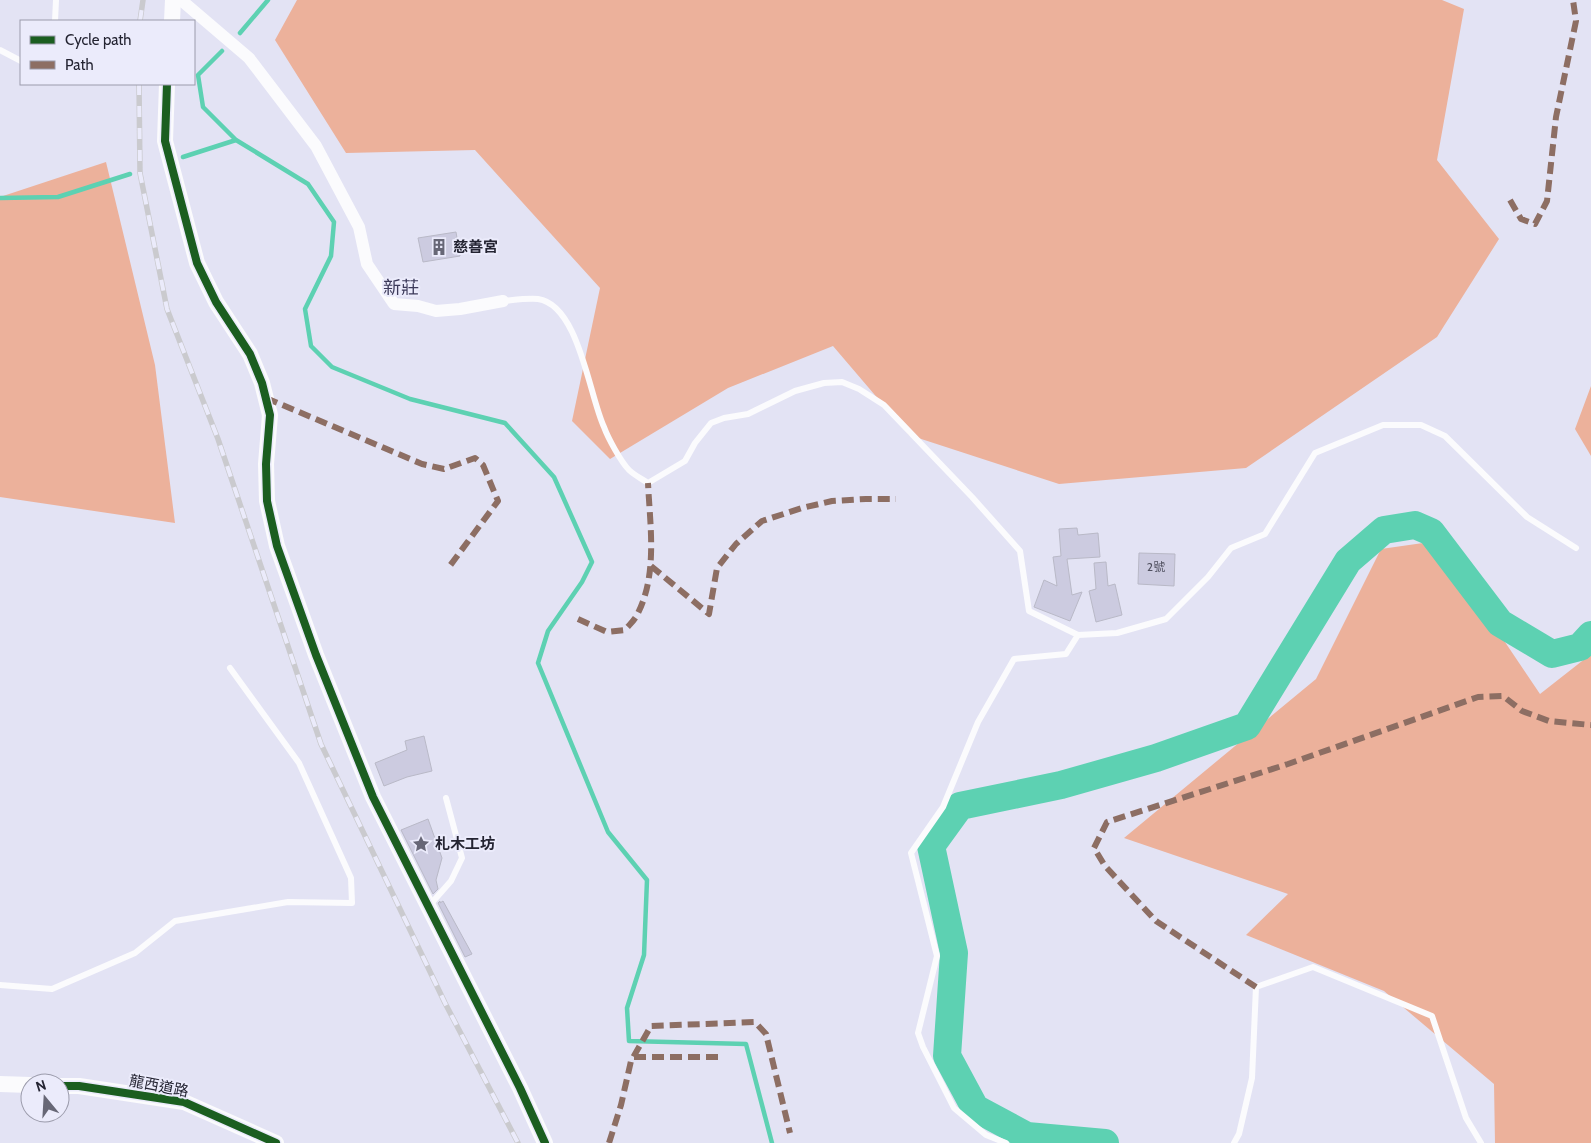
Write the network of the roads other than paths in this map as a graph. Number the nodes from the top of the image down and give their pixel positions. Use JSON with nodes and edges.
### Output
{"nodes":[{"id":1,"x":56,"y":0,"type":"edge"},
{"id":2,"x":173,"y":0,"type":"edge"},
{"id":3,"x":181,"y":0,"type":"edge"},
{"id":4,"x":55,"y":20,"type":"edge"},
{"id":5,"x":172,"y":20,"type":"edge"},
{"id":6,"x":0,"y":50,"type":"edge"},
{"id":7,"x":20,"y":60,"type":"edge"},
{"id":8,"x":167,"y":85,"type":"edge"},
{"id":9,"x":503,"y":301,"type":"joint"},
{"id":10,"x":1576,"y":548,"type":"dead end"},
{"id":11,"x":1078,"y":635,"type":"junction"},
{"id":12,"x":230,"y":668,"type":"dead end"},
{"id":13,"x":446,"y":798,"type":"dead end"},
{"id":14,"x":428,"y":907,"type":"junction"},
{"id":15,"x":0,"y":985,"type":"edge"},
{"id":16,"x":0,"y":1084,"type":"edge"},
{"id":17,"x":20,"y":1085,"type":"edge"},
{"id":18,"x":70,"y":1086,"type":"edge"},
{"id":19,"x":276,"y":1143,"type":"edge"},
{"id":20,"x":545,"y":1143,"type":"edge"},
{"id":21,"x":1006,"y":1143,"type":"edge"},
{"id":22,"x":1234,"y":1143,"type":"edge"},
{"id":23,"x":1481,"y":1143,"type":"edge"}],
"edges":[{"from":1,"to":4,"type":"lane"},
{"from":2,"to":5,"type":"street"},
{"from":3,"to":9,"type":"street"},
{"from":6,"to":7,"type":"lane"},
{"from":8,"to":14,"type":"street"},
{"from":9,"to":11,"type":"lane"},
{"from":10,"to":11,"type":"lane"},
{"from":11,"to":21,"type":"lane"},
{"from":12,"to":15,"type":"lane"},
{"from":13,"to":14,"type":"lane"},
{"from":14,"to":20,"type":"street"},
{"from":16,"to":17,"type":"street"},
{"from":18,"to":19,"type":"street","name":"龍西道路"},
{"from":22,"to":23,"type":"lane"}]}
